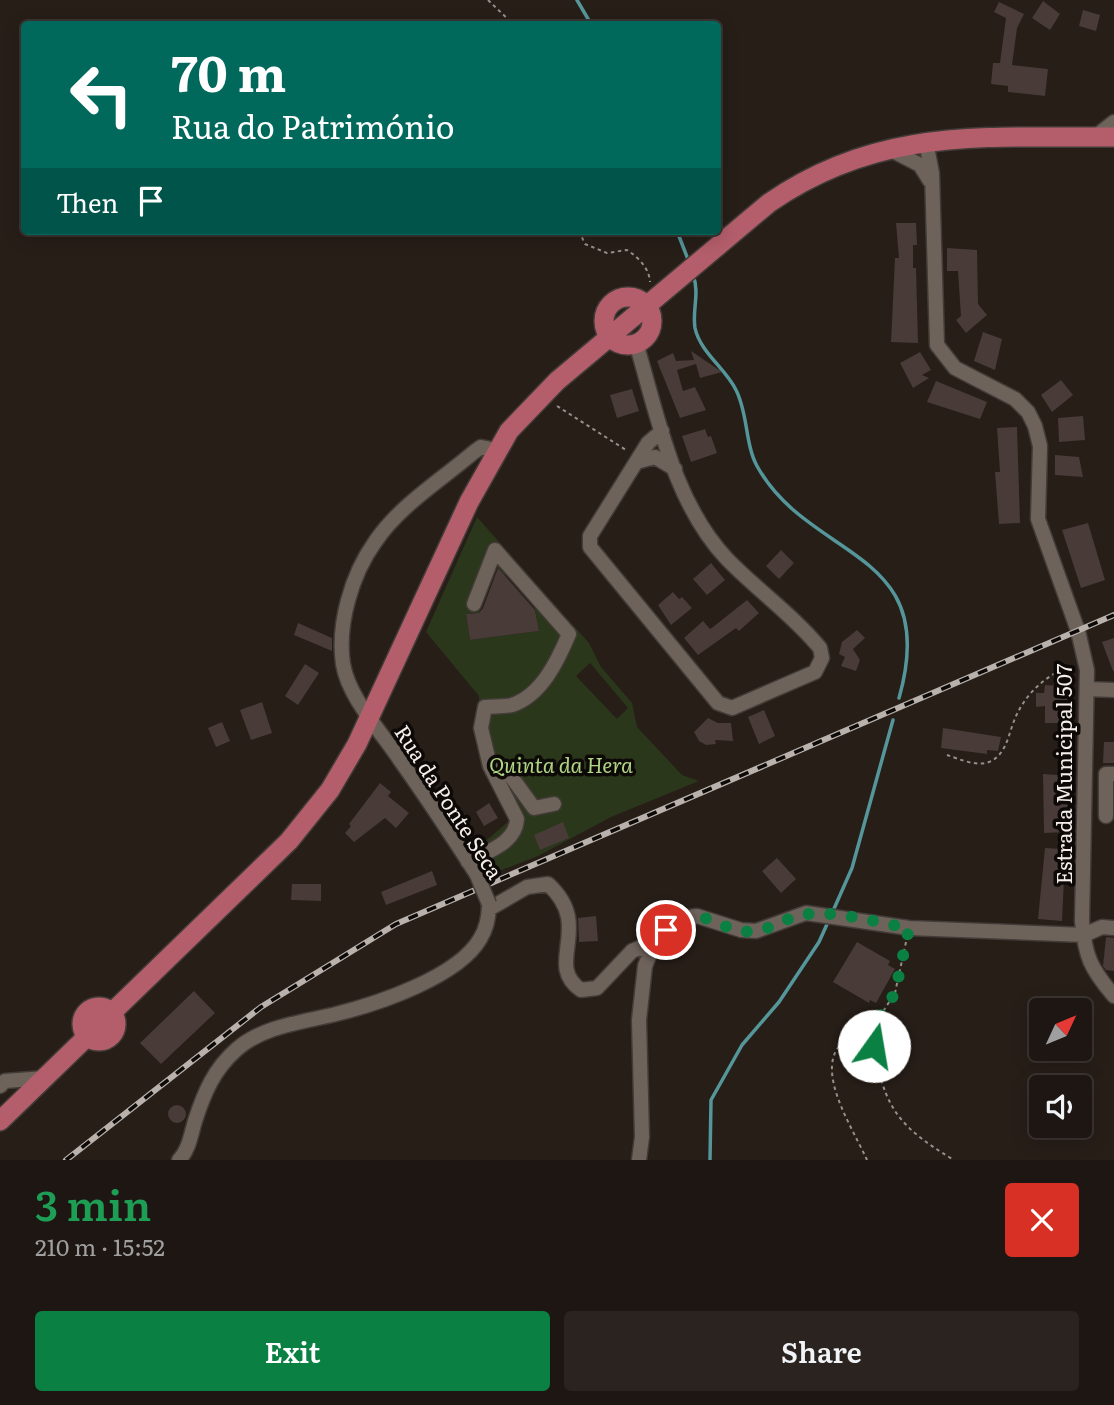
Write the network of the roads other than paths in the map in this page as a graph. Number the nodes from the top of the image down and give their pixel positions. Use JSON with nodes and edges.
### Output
{"nodes":[{"id":1,"x":1114,"y":122,"type":"edge"},
{"id":2,"x":1105,"y":137,"type":"edge"},
{"id":3,"x":957,"y":138,"type":"junction"},
{"id":4,"x":926,"y":142,"type":"junction"},
{"id":5,"x":889,"y":149,"type":"junction"},
{"id":6,"x":929,"y":173,"type":"junction"},
{"id":7,"x":651,"y":301,"type":"junction"},
{"id":8,"x":610,"y":337,"type":"junction"},
{"id":9,"x":636,"y":344,"type":"junction"},
{"id":10,"x":662,"y":430,"type":"junction"},
{"id":11,"x":496,"y":450,"type":"junction"},
{"id":12,"x":637,"y":460,"type":"junction"},
{"id":13,"x":675,"y":469,"type":"junction"},
{"id":14,"x":474,"y":604,"type":"dead end"},
{"id":15,"x":1087,"y":689,"type":"junction"},
{"id":16,"x":1114,"y":690,"type":"edge"},
{"id":17,"x":370,"y":717,"type":"junction"},
{"id":18,"x":490,"y":766,"type":"junction"},
{"id":19,"x":1110,"y":780,"type":"edge"},
{"id":20,"x":1085,"y":786,"type":"junction"},
{"id":21,"x":554,"y":804,"type":"dead end"},
{"id":22,"x":1106,"y":816,"type":"dead end"},
{"id":23,"x":468,"y":862,"type":"junction"},
{"id":24,"x":489,"y":906,"type":"junction"},
{"id":25,"x":1114,"y":928,"type":"edge"},
{"id":26,"x":1084,"y":935,"type":"junction"},
{"id":27,"x":651,"y":952,"type":"junction"},
{"id":28,"x":1114,"y":996,"type":"edge"},
{"id":29,"x":45,"y":1078,"type":"junction"},
{"id":30,"x":0,"y":1086,"type":"edge"},
{"id":31,"x":0,"y":1121,"type":"edge"},
{"id":32,"x":178,"y":1160,"type":"edge"},
{"id":33,"x":639,"y":1160,"type":"edge"}],
"edges":[{"from":1,"to":2,"type":"street"},
{"from":2,"to":3,"type":"main road"},
{"from":3,"to":4,"type":"main road"},
{"from":3,"to":6,"type":"street"},
{"from":4,"to":5,"type":"main road"},
{"from":4,"to":6,"type":"street","name":"Estrada Municipal 507"},
{"from":5,"to":6,"type":"street"},
{"from":5,"to":7,"type":"main road"},
{"from":6,"to":15,"type":"street","name":"Estrada Municipal 507"},
{"from":7,"to":8,"type":"main road"},
{"from":7,"to":9,"type":"main road"},
{"from":8,"to":9,"type":"main road"},
{"from":8,"to":11,"type":"main road"},
{"from":9,"to":10,"type":"street"},
{"from":10,"to":12,"type":"street"},
{"from":10,"to":13,"type":"street"},
{"from":11,"to":17,"type":"main road"},
{"from":11,"to":17,"type":"street","name":"Rua da Ponte Seca"},
{"from":12,"to":13,"type":"street"},
{"from":12,"to":13,"type":"street"},
{"from":14,"to":18,"type":"street"},
{"from":15,"to":16,"type":"street"},
{"from":15,"to":20,"type":"street","name":"Estrada Municipal 507"},
{"from":17,"to":23,"type":"street","name":"Rua da Ponte Seca"},
{"from":17,"to":29,"type":"main road"},
{"from":18,"to":21,"type":"street"},
{"from":18,"to":23,"type":"street"},
{"from":19,"to":20,"type":"street"},
{"from":19,"to":22,"type":"street"},
{"from":20,"to":26,"type":"street","name":"Estrada Municipal 507"},
{"from":23,"to":24,"type":"street","name":"Rua da Ponte Seca","bridge":true},
{"from":24,"to":27,"type":"street"},
{"from":24,"to":32,"type":"street","name":"Rua da Ponte Seca"},
{"from":25,"to":26,"type":"street"},
{"from":26,"to":27,"type":"street"},
{"from":26,"to":28,"type":"street","name":"Estrada Municipal 507"},
{"from":27,"to":33,"type":"street"},
{"from":29,"to":30,"type":"street"},
{"from":29,"to":31,"type":"main road"}]}
